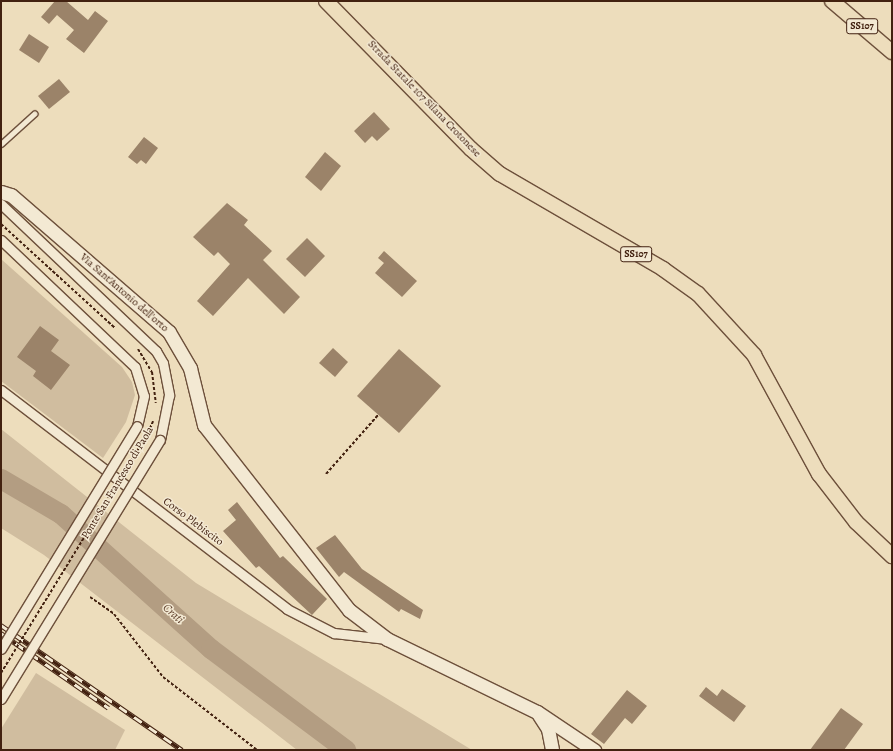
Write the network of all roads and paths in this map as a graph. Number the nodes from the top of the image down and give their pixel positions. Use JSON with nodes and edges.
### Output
{"nodes":[{"id":1,"x":326,"y":1,"type":"edge"},
{"id":2,"x":832,"y":1,"type":"edge"},
{"id":3,"x":892,"y":52,"type":"edge"},
{"id":4,"x":34,"y":114,"type":"dead end"},
{"id":5,"x":1,"y":144,"type":"edge"},
{"id":6,"x":1,"y":192,"type":"edge"},
{"id":7,"x":1,"y":204,"type":"edge"},
{"id":8,"x":1,"y":240,"type":"edge"},
{"id":9,"x":1,"y":390,"type":"edge"},
{"id":10,"x":378,"y":415,"type":"dead end"},
{"id":11,"x":148,"y":433,"type":"dead end"},
{"id":12,"x":326,"y":474,"type":"dead end"},
{"id":13,"x":892,"y":556,"type":"edge"},
{"id":14,"x":90,"y":597,"type":"dead end"},
{"id":15,"x":387,"y":639,"type":"junction"},
{"id":16,"x":1,"y":649,"type":"edge"},
{"id":17,"x":1,"y":673,"type":"edge"},
{"id":18,"x":1,"y":699,"type":"edge"},
{"id":19,"x":537,"y":712,"type":"junction"},
{"id":20,"x":257,"y":750,"type":"edge"},
{"id":21,"x":552,"y":750,"type":"edge"},
{"id":22,"x":594,"y":750,"type":"edge"}],
"edges":[{"from":1,"to":13,"type":"main road","name":"Strada Statale 107 Silana Crotonese","number":"SS107"},
{"from":2,"to":3,"type":"main road","number":"SS107"},
{"from":4,"to":5,"type":"lane"},
{"from":6,"to":15,"type":"street","name":"Via Sant'Antonio dell'orto"},
{"from":7,"to":18,"type":"street","name":"Ponte San Francesco di Paola","bridge":true},
{"from":8,"to":16,"type":"street","name":"Ponte San Francesco di Paola","bridge":true},
{"from":9,"to":15,"type":"street","name":"Corso Plebiscito"},
{"from":10,"to":12,"type":"path"},
{"from":11,"to":17,"type":"path","name":"Ponte San Francesco di Paola","bridge":true},
{"from":14,"to":20,"type":"path"},
{"from":15,"to":19,"type":"street"},
{"from":19,"to":21,"type":"street"},
{"from":19,"to":22,"type":"street"}]}
